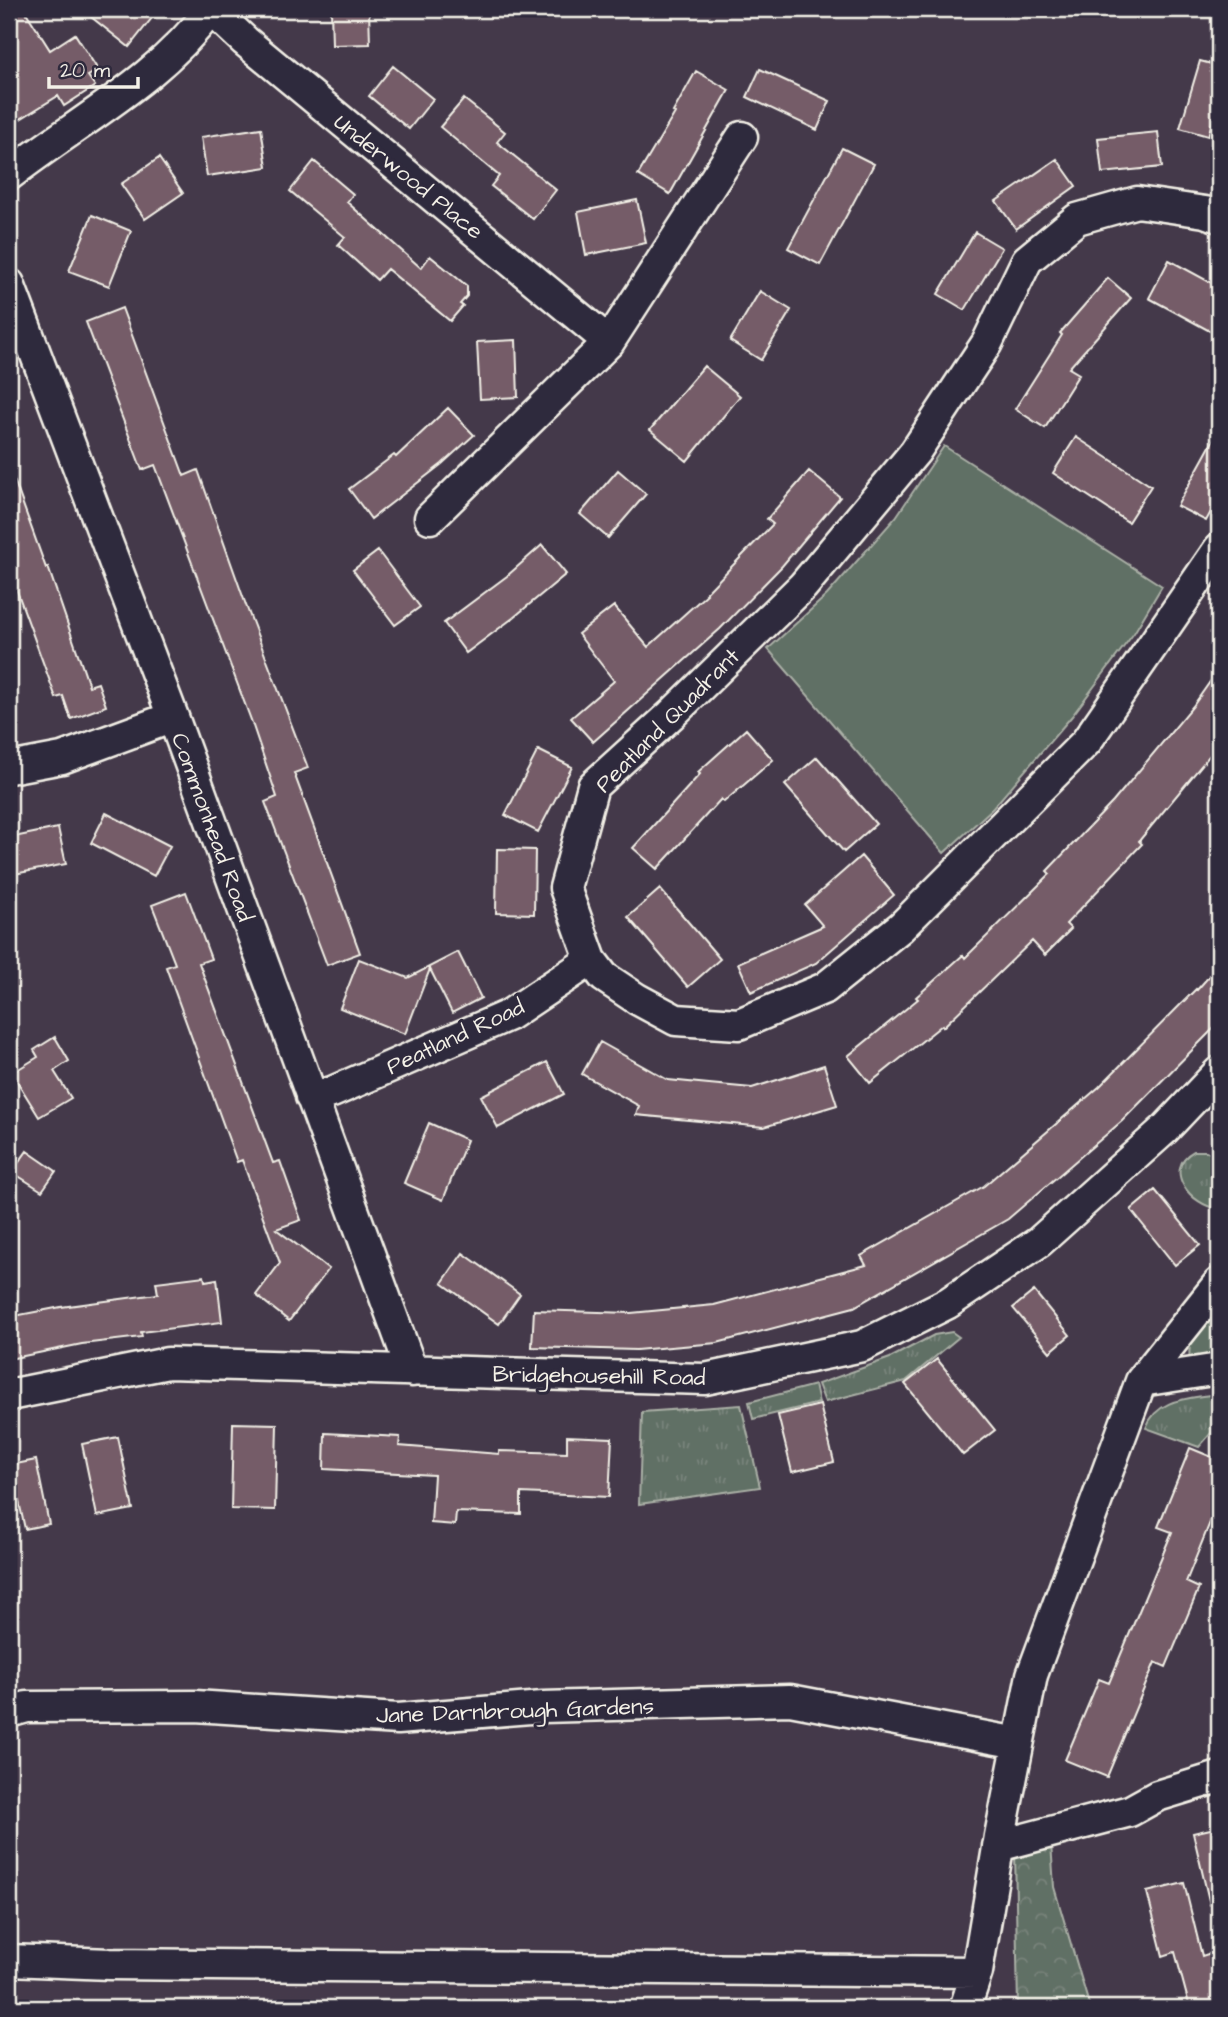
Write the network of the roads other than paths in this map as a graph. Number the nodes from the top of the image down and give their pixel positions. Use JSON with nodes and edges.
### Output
{"nodes":[{"id":1,"x":211,"y":9,"type":"edge"},
{"id":2,"x":742,"y":137,"type":"dead end"},
{"id":3,"x":9,"y":175,"type":"edge"},
{"id":4,"x":1214,"y":206,"type":"edge"},
{"id":5,"x":9,"y":284,"type":"edge"},
{"id":6,"x":609,"y":342,"type":"junction"},
{"id":7,"x":430,"y":518,"type":"dead end"},
{"id":8,"x":1219,"y":549,"type":"edge"},
{"id":9,"x":173,"y":717,"type":"junction"},
{"id":10,"x":9,"y":768,"type":"edge"},
{"id":11,"x":591,"y":960,"type":"junction"},
{"id":12,"x":1219,"y":1072,"type":"edge"},
{"id":13,"x":311,"y":1097,"type":"junction"},
{"id":14,"x":1219,"y":1283,"type":"edge"},
{"id":15,"x":1219,"y":1369,"type":"edge"},
{"id":16,"x":412,"y":1371,"type":"junction"},
{"id":17,"x":1141,"y":1381,"type":"junction"},
{"id":18,"x":9,"y":1395,"type":"edge"},
{"id":19,"x":9,"y":1712,"type":"edge"},
{"id":20,"x":1018,"y":1743,"type":"junction"},
{"id":21,"x":1219,"y":1777,"type":"edge"},
{"id":22,"x":998,"y":1846,"type":"junction"},
{"id":23,"x":9,"y":1960,"type":"edge"},
{"id":24,"x":977,"y":1972,"type":"junction"},
{"id":25,"x":965,"y":2008,"type":"edge"}],
"edges":[{"from":1,"to":3,"type":"street"},
{"from":1,"to":6,"type":"street","name":"Underwood Place"},
{"from":2,"to":6,"type":"street"},
{"from":4,"to":11,"type":"street","name":"Peatland Quadrant"},
{"from":5,"to":9,"type":"street","name":"Commonhead Road"},
{"from":6,"to":7,"type":"street"},
{"from":8,"to":11,"type":"street","name":"Peatland Quadrant"},
{"from":9,"to":10,"type":"street"},
{"from":9,"to":13,"type":"street","name":"Commonhead Road"},
{"from":11,"to":13,"type":"street","name":"Peatland Road"},
{"from":12,"to":16,"type":"street","name":"Bridgehousehill Road"},
{"from":13,"to":16,"type":"street","name":"Commonhead Road"},
{"from":14,"to":17,"type":"street"},
{"from":15,"to":17,"type":"street"},
{"from":16,"to":18,"type":"street","name":"Bridgehousehill Road"},
{"from":17,"to":20,"type":"street"},
{"from":19,"to":20,"type":"street","name":"Jane Darnbrough Gardens"},
{"from":20,"to":22,"type":"street"},
{"from":21,"to":22,"type":"street"},
{"from":22,"to":24,"type":"street"},
{"from":23,"to":24,"type":"street"},
{"from":24,"to":25,"type":"street"}]}
